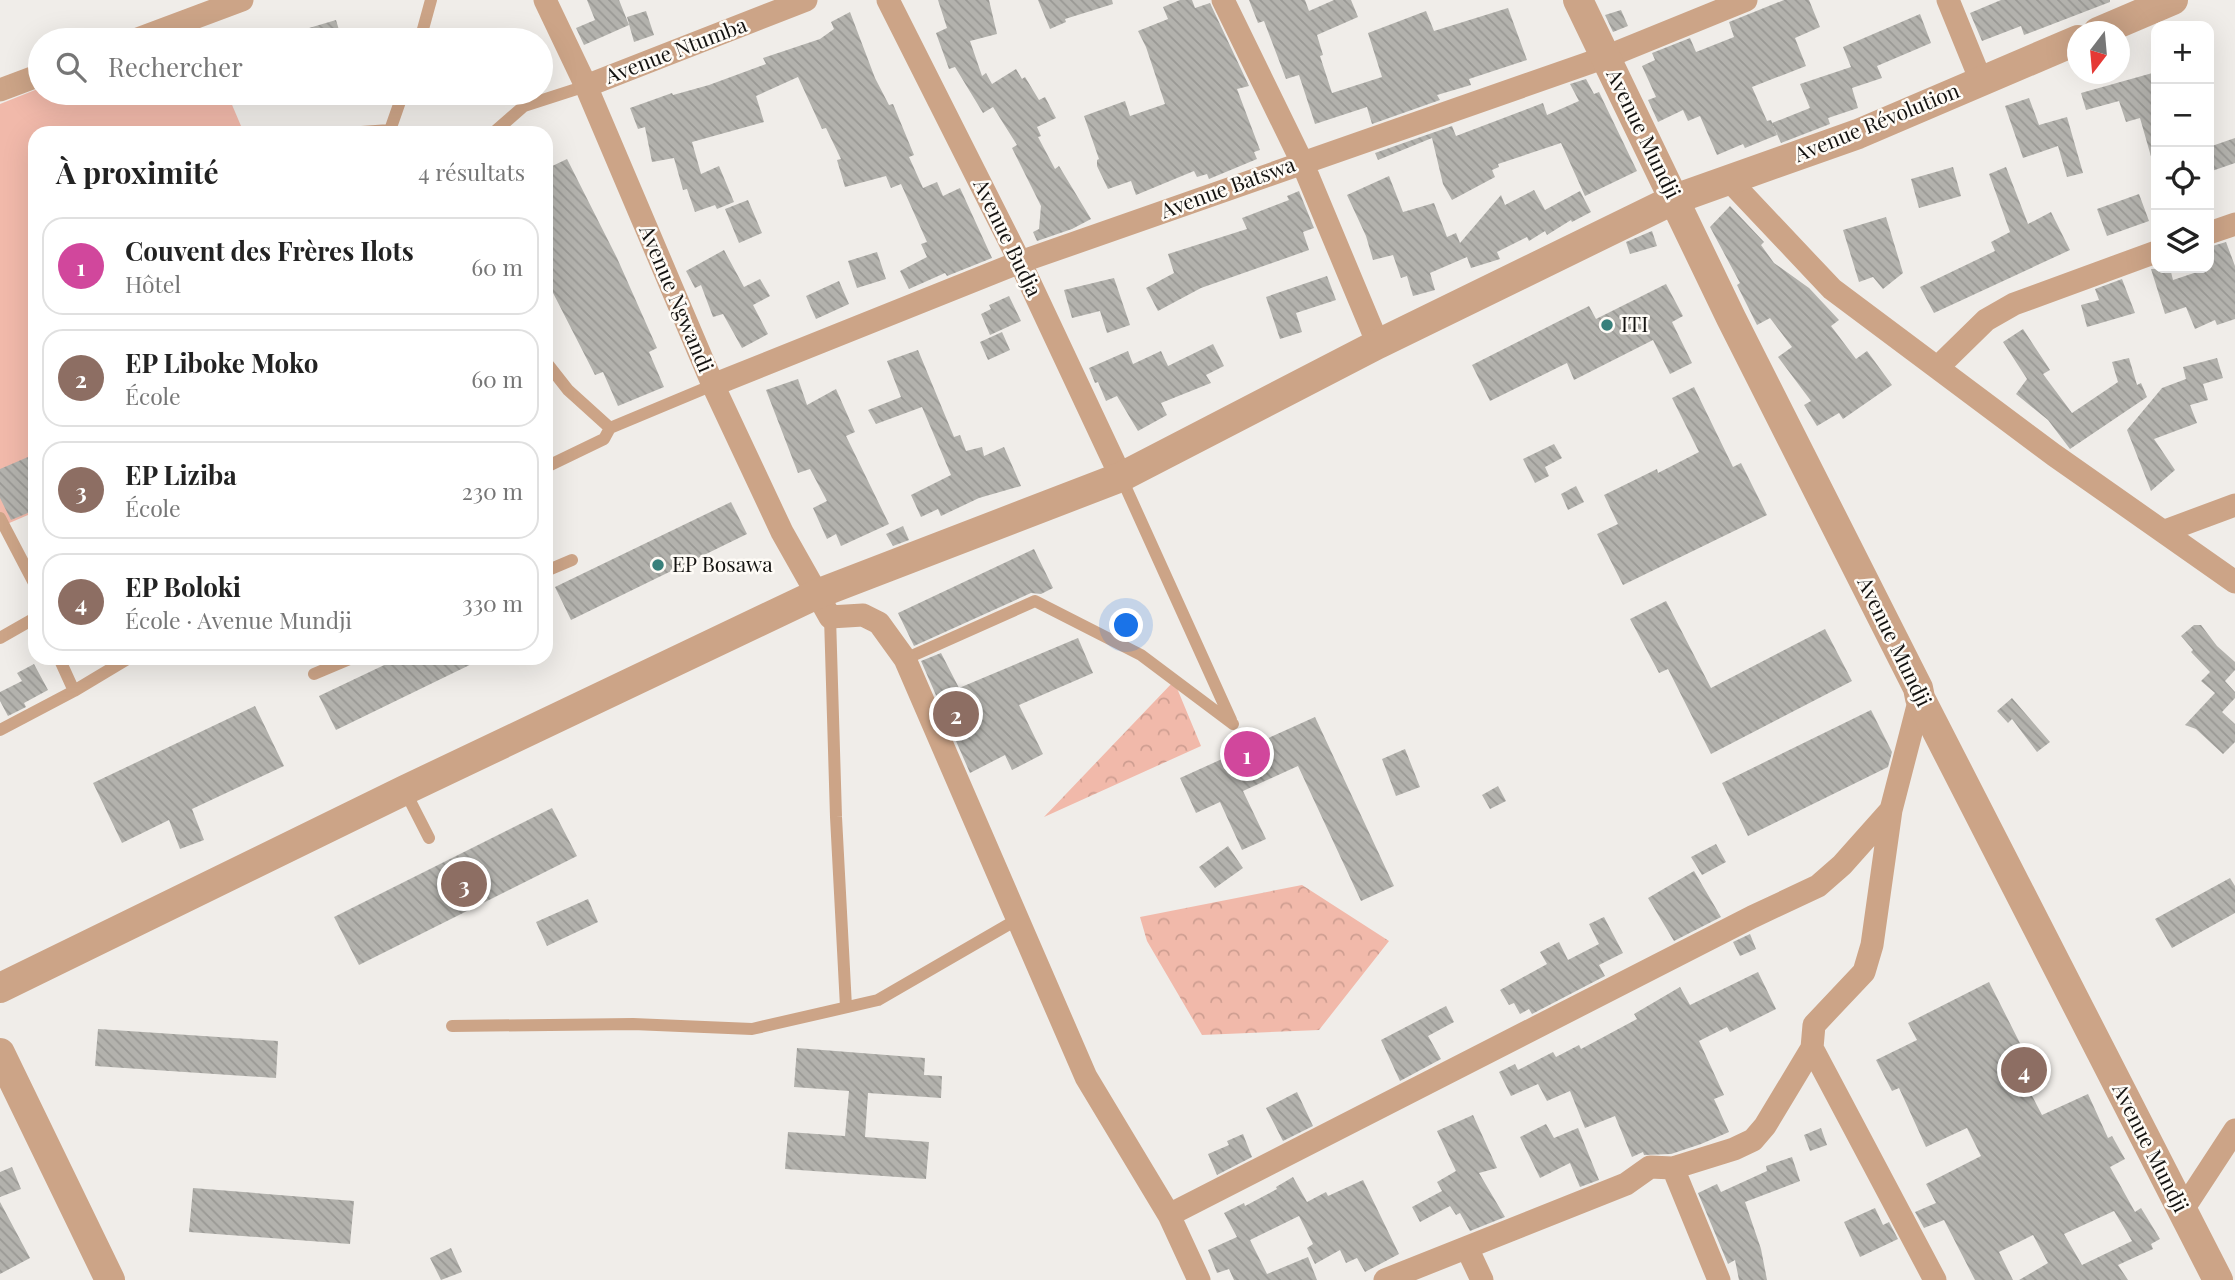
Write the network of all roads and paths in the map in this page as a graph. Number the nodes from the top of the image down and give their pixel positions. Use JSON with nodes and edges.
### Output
{"nodes":[{"id":1,"x":242,"y":0,"type":"edge"},
{"id":2,"x":431,"y":0,"type":"edge"},
{"id":3,"x":545,"y":0,"type":"edge"},
{"id":4,"x":806,"y":0,"type":"edge"},
{"id":5,"x":888,"y":0,"type":"edge"},
{"id":6,"x":1223,"y":0,"type":"edge"},
{"id":7,"x":1578,"y":0,"type":"edge"},
{"id":8,"x":1746,"y":0,"type":"edge"},
{"id":9,"x":1948,"y":0,"type":"edge"},
{"id":10,"x":2173,"y":0,"type":"edge"},
{"id":11,"x":2124,"y":21,"type":"edge"},
{"id":12,"x":167,"y":28,"type":"edge"},
{"id":13,"x":423,"y":28,"type":"edge"},
{"id":14,"x":2067,"y":44,"type":"edge"},
{"id":15,"x":1606,"y":57,"type":"junction"},
{"id":16,"x":28,"y":80,"type":"edge"},
{"id":17,"x":1981,"y":81,"type":"junction"},
{"id":18,"x":586,"y":86,"type":"junction"},
{"id":19,"x":0,"y":90,"type":"edge"},
{"id":20,"x":553,"y":97,"type":"edge"},
{"id":21,"x":399,"y":105,"type":"edge"},
{"id":22,"x":527,"y":105,"type":"edge"},
{"id":23,"x":392,"y":126,"type":"edge"},
{"id":24,"x":501,"y":126,"type":"edge"},
{"id":25,"x":1302,"y":162,"type":"junction"},
{"id":26,"x":1729,"y":180,"type":"junction"},
{"id":27,"x":1675,"y":199,"type":"junction"},
{"id":28,"x":2235,"y":224,"type":"edge"},
{"id":29,"x":2214,"y":231,"type":"edge"},
{"id":30,"x":2151,"y":254,"type":"edge"},
{"id":31,"x":1020,"y":262,"type":"junction"},
{"id":32,"x":1378,"y":344,"type":"junction"},
{"id":33,"x":1937,"y":367,"type":"junction"},
{"id":34,"x":553,"y":371,"type":"edge"},
{"id":35,"x":713,"y":385,"type":"junction"},
{"id":36,"x":610,"y":428,"type":"junction"},
{"id":37,"x":553,"y":464,"type":"edge"},
{"id":38,"x":1121,"y":477,"type":"junction"},
{"id":39,"x":2235,"y":505,"type":"edge"},
{"id":40,"x":0,"y":518,"type":"edge"},
{"id":41,"x":2165,"y":531,"type":"junction"},
{"id":42,"x":572,"y":559,"type":"dead end"},
{"id":43,"x":553,"y":568,"type":"edge"},
{"id":44,"x":28,"y":572,"type":"edge"},
{"id":45,"x":2235,"y":582,"type":"edge"},
{"id":46,"x":824,"y":606,"type":"junction"},
{"id":47,"x":28,"y":622,"type":"edge"},
{"id":48,"x":0,"y":638,"type":"edge"},
{"id":49,"x":905,"y":659,"type":"junction"},
{"id":50,"x":62,"y":665,"type":"edge"},
{"id":51,"x":117,"y":665,"type":"edge"},
{"id":52,"x":335,"y":665,"type":"edge"},
{"id":53,"x":314,"y":674,"type":"dead end"},
{"id":54,"x":74,"y":691,"type":"junction"},
{"id":55,"x":1920,"y":698,"type":"junction"},
{"id":56,"x":0,"y":730,"type":"edge"},
{"id":57,"x":405,"y":790,"type":"junction"},
{"id":58,"x":1891,"y":810,"type":"junction"},
{"id":59,"x":429,"y":838,"type":"dead end"},
{"id":60,"x":1018,"y":919,"type":"junction"},
{"id":61,"x":0,"y":988,"type":"edge"},
{"id":62,"x":846,"y":1007,"type":"junction"},
{"id":63,"x":452,"y":1026,"type":"dead end"},
{"id":64,"x":1812,"y":1048,"type":"junction"},
{"id":65,"x":0,"y":1053,"type":"edge"},
{"id":66,"x":2235,"y":1130,"type":"edge"},
{"id":67,"x":1673,"y":1168,"type":"junction"},
{"id":68,"x":2182,"y":1211,"type":"junction"},
{"id":69,"x":1169,"y":1215,"type":"junction"},
{"id":70,"x":1467,"y":1248,"type":"junction"},
{"id":71,"x":110,"y":1280,"type":"edge"},
{"id":72,"x":1199,"y":1280,"type":"edge"},
{"id":73,"x":1385,"y":1280,"type":"edge"},
{"id":74,"x":1482,"y":1280,"type":"edge"},
{"id":75,"x":1719,"y":1280,"type":"edge"},
{"id":76,"x":1935,"y":1280,"type":"edge"},
{"id":77,"x":2218,"y":1280,"type":"edge"}],
"edges":[{"from":1,"to":12,"type":"street"},
{"from":2,"to":13,"type":"lane"},
{"from":3,"to":18,"type":"street","name":"Avenue Ngwandi"},
{"from":4,"to":18,"type":"street","name":"Avenue Ntumba"},
{"from":5,"to":31,"type":"street","name":"Avenue Budja"},
{"from":6,"to":25,"type":"street"},
{"from":7,"to":15,"type":"street","name":"Avenue Mundji"},
{"from":8,"to":15,"type":"street","name":"Avenue Batswa"},
{"from":9,"to":17,"type":"street"},
{"from":10,"to":11,"type":"street"},
{"from":14,"to":17,"type":"street","name":"Avenue Révolution"},
{"from":15,"to":25,"type":"street","name":"Avenue Batswa"},
{"from":15,"to":27,"type":"street","name":"Avenue Mundji"},
{"from":16,"to":19,"type":"street"},
{"from":17,"to":26,"type":"street","name":"Avenue Révolution"},
{"from":18,"to":20,"type":"lane"},
{"from":18,"to":35,"type":"street","name":"Avenue Ngwandi"},
{"from":21,"to":23,"type":"lane"},
{"from":22,"to":24,"type":"lane"},
{"from":25,"to":31,"type":"street","name":"Avenue Batswa"},
{"from":25,"to":32,"type":"street"},
{"from":26,"to":27,"type":"street","name":"Avenue Révolution"},
{"from":26,"to":33,"type":"street"},
{"from":27,"to":32,"type":"street","name":"Avenue Révolution"},
{"from":27,"to":55,"type":"street","name":"Avenue Mundji"},
{"from":28,"to":29,"type":"street"},
{"from":30,"to":33,"type":"street"},
{"from":31,"to":35,"type":"street","name":"Avenue Batswa"},
{"from":31,"to":38,"type":"street","name":"Avenue Budja"},
{"from":32,"to":38,"type":"street","name":"Avenue Révolution"},
{"from":33,"to":41,"type":"street"},
{"from":34,"to":36,"type":"lane"},
{"from":35,"to":36,"type":"lane"},
{"from":35,"to":46,"type":"street","name":"Avenue Ngwandi"},
{"from":36,"to":37,"type":"lane"},
{"from":38,"to":46,"type":"street","name":"Avenue Révolution"},
{"from":38,"to":49,"type":"lane"},
{"from":39,"to":41,"type":"street"},
{"from":40,"to":44,"type":"lane"},
{"from":41,"to":45,"type":"street"},
{"from":42,"to":43,"type":"lane"},
{"from":46,"to":49,"type":"street"},
{"from":46,"to":57,"type":"street","name":"Avenue Révolution"},
{"from":46,"to":62,"type":"lane"},
{"from":47,"to":48,"type":"lane"},
{"from":49,"to":60,"type":"street"},
{"from":50,"to":54,"type":"lane"},
{"from":51,"to":54,"type":"lane"},
{"from":52,"to":53,"type":"lane"},
{"from":54,"to":56,"type":"lane"},
{"from":55,"to":58,"type":"street"},
{"from":55,"to":68,"type":"street","name":"Avenue Mundji"},
{"from":57,"to":59,"type":"lane"},
{"from":57,"to":61,"type":"street","name":"Avenue Révolution"},
{"from":58,"to":64,"type":"street"},
{"from":58,"to":69,"type":"street"},
{"from":60,"to":62,"type":"lane"},
{"from":60,"to":69,"type":"street"},
{"from":62,"to":63,"type":"lane"},
{"from":64,"to":67,"type":"street"},
{"from":64,"to":76,"type":"street"},
{"from":65,"to":71,"type":"street"},
{"from":66,"to":68,"type":"street"},
{"from":67,"to":70,"type":"street"},
{"from":67,"to":75,"type":"street"},
{"from":68,"to":77,"type":"street","name":"Avenue Mundji"},
{"from":69,"to":72,"type":"street"},
{"from":70,"to":73,"type":"street"},
{"from":70,"to":74,"type":"street"}]}
